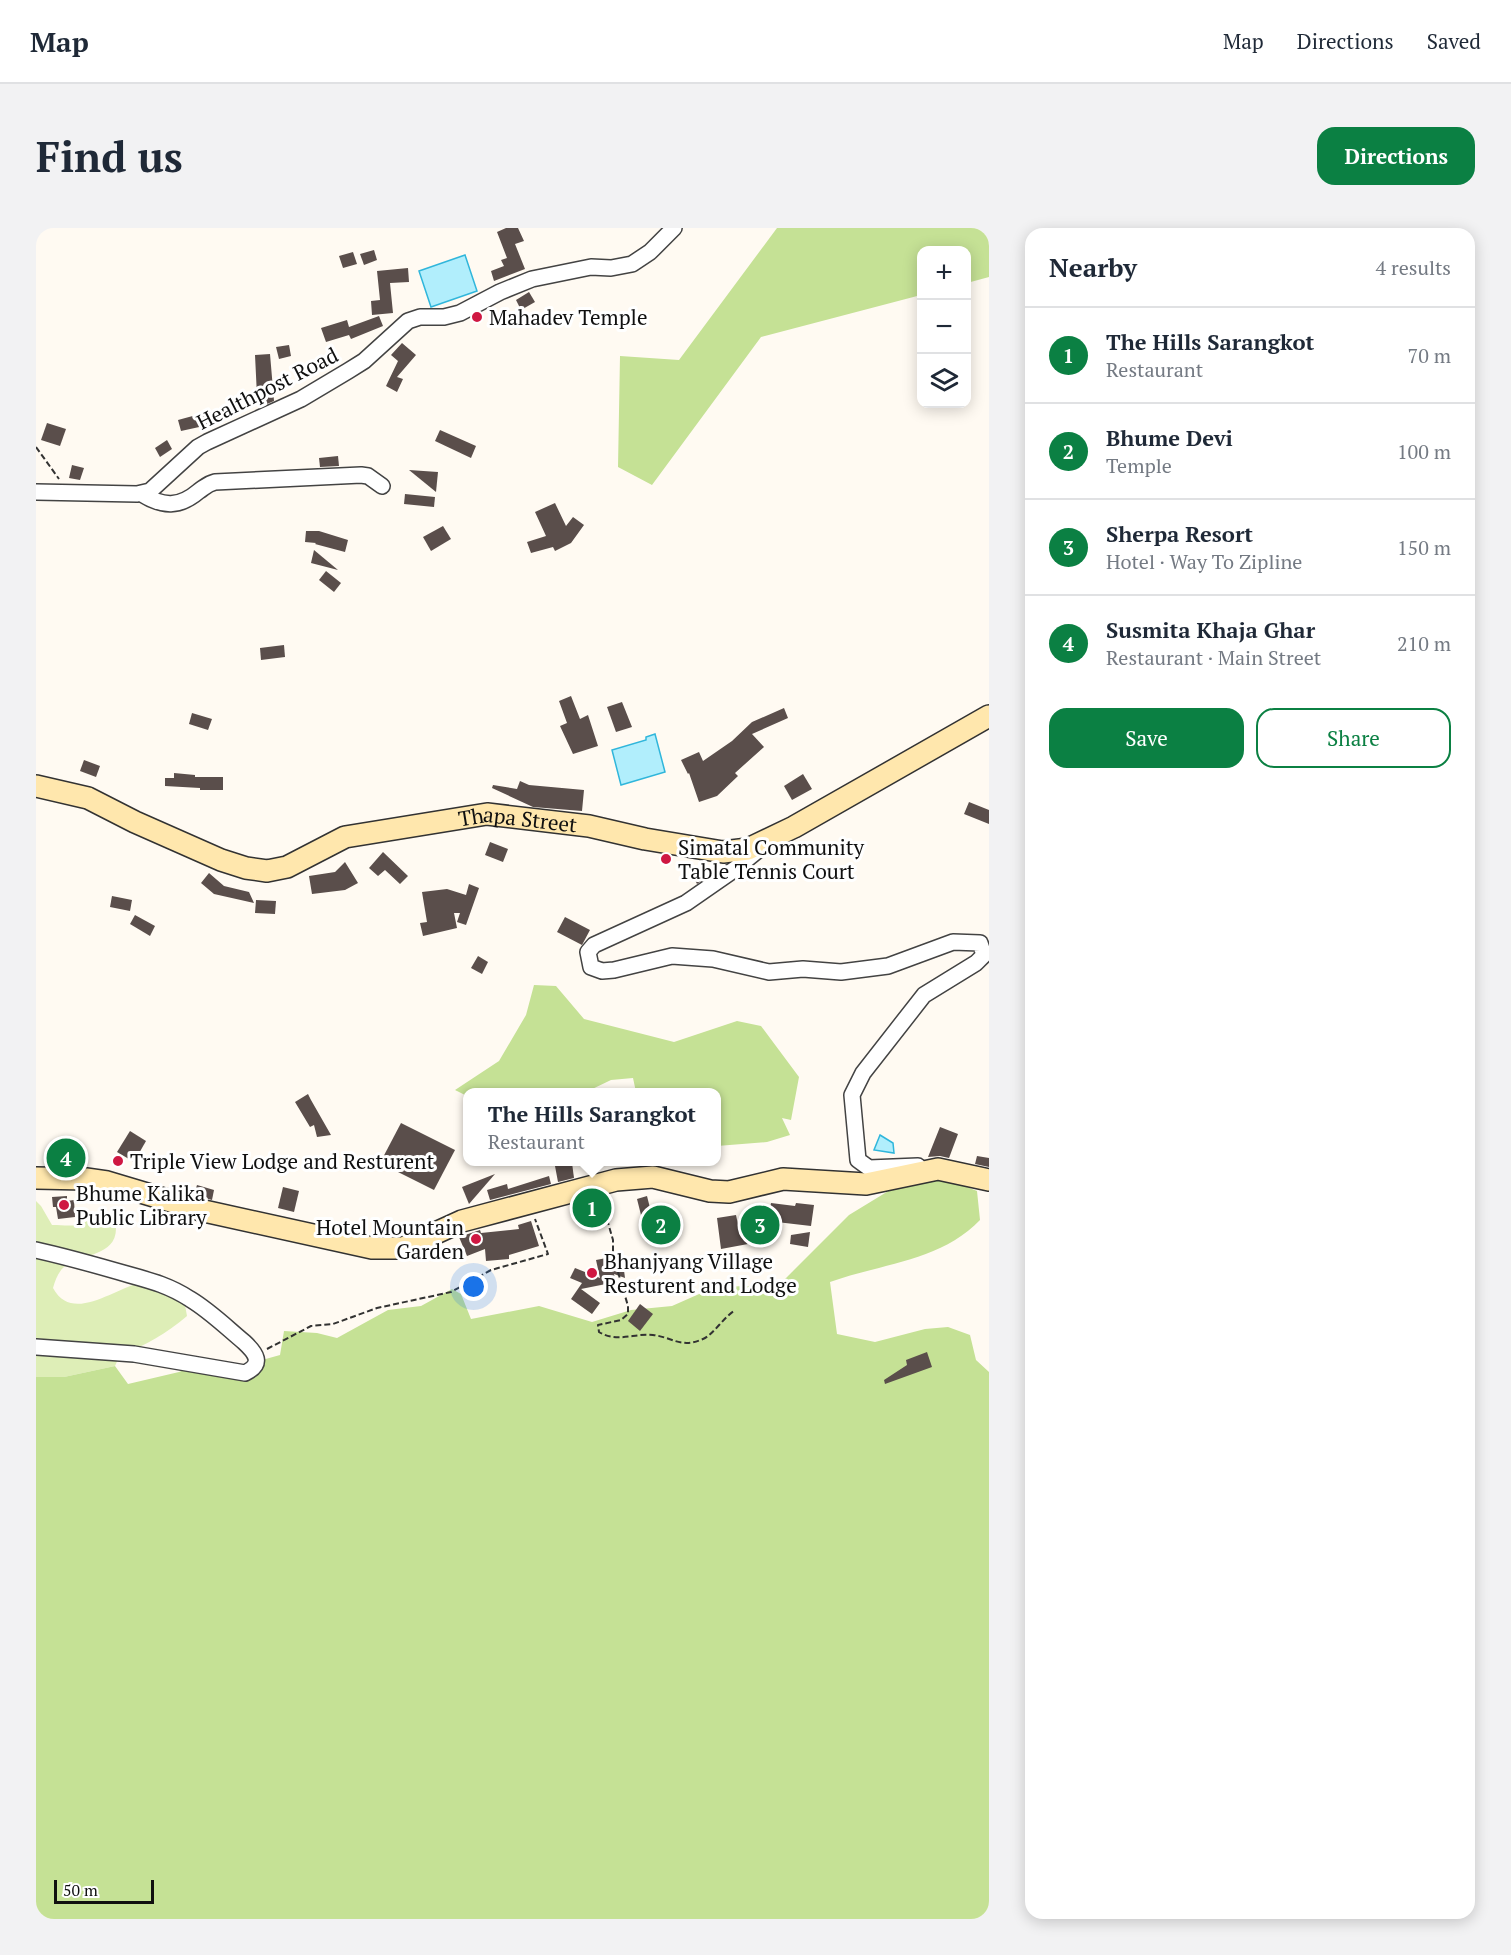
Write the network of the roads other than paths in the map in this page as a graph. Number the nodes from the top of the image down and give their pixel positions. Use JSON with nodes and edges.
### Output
{"nodes":[{"id":1,"x":674,"y":228,"type":"edge"},
{"id":2,"x":382,"y":486,"type":"dead end"},
{"id":3,"x":36,"y":492,"type":"edge"},
{"id":4,"x":142,"y":494,"type":"junction"},
{"id":5,"x":989,"y":716,"type":"edge"},
{"id":6,"x":36,"y":786,"type":"edge"},
{"id":7,"x":773,"y":837,"type":"junction"},
{"id":8,"x":938,"y":1169,"type":"junction"},
{"id":9,"x":36,"y":1178,"type":"edge"},
{"id":10,"x":989,"y":1180,"type":"edge"},
{"id":11,"x":36,"y":1250,"type":"edge"},
{"id":12,"x":36,"y":1347,"type":"edge"}],
"edges":[{"from":1,"to":4,"type":"street","name":"Healthpost Road"},
{"from":2,"to":4,"type":"street"},
{"from":3,"to":4,"type":"street"},
{"from":5,"to":7,"type":"street","name":"Thapa Street"},
{"from":6,"to":7,"type":"street","name":"Thapa Street"},
{"from":7,"to":8,"type":"street"},
{"from":8,"to":9,"type":"street"},
{"from":8,"to":10,"type":"street"},
{"from":11,"to":12,"type":"street"}]}
